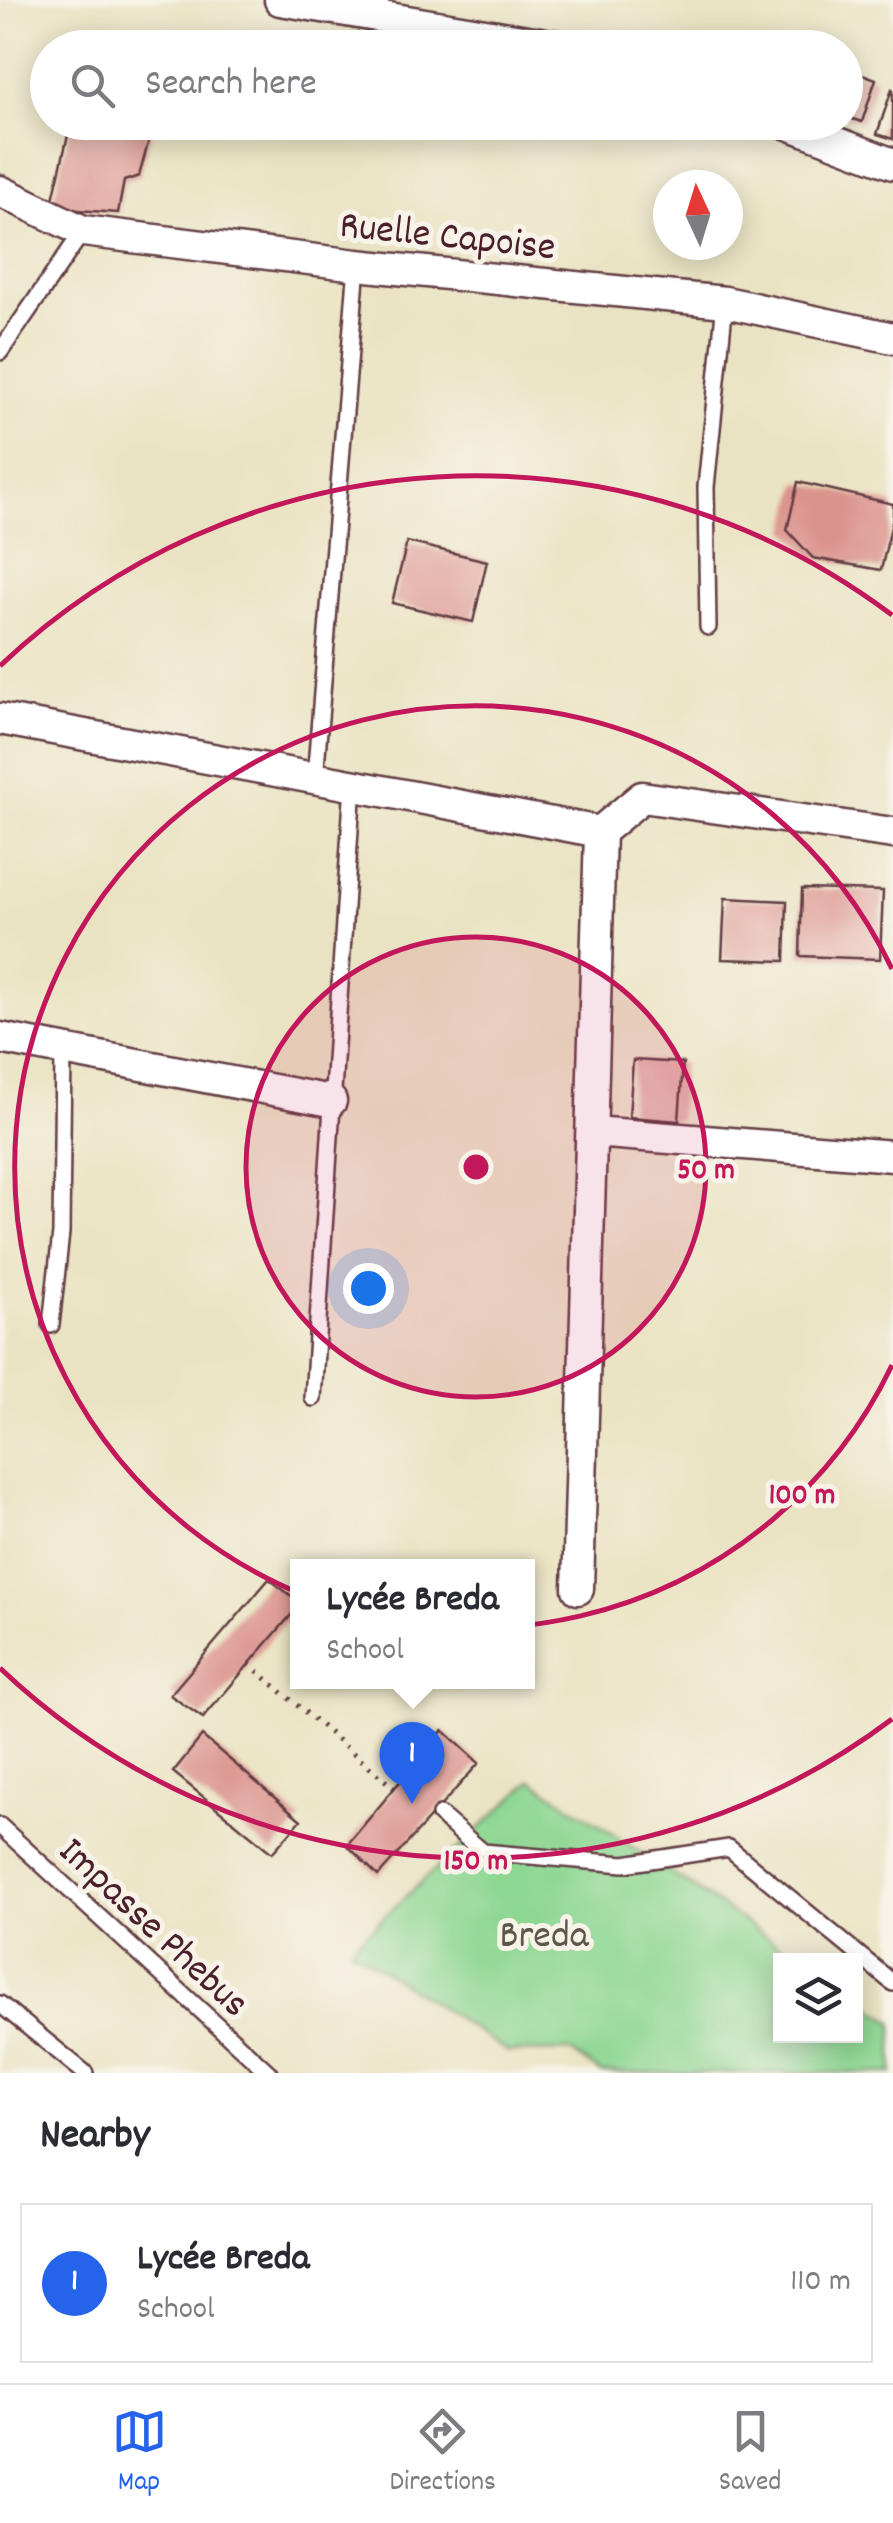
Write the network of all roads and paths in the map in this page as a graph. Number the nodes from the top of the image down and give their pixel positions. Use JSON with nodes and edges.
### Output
{"nodes":[{"id":1,"x":280,"y":0,"type":"edge"},
{"id":2,"x":461,"y":30,"type":"edge"},
{"id":3,"x":830,"y":140,"type":"edge"},
{"id":4,"x":893,"y":164,"type":"edge"},
{"id":5,"x":0,"y":192,"type":"edge"},
{"id":6,"x":84,"y":231,"type":"junction"},
{"id":7,"x":357,"y":264,"type":"junction"},
{"id":8,"x":725,"y":302,"type":"junction"},
{"id":9,"x":893,"y":338,"type":"edge"},
{"id":10,"x":0,"y":352,"type":"edge"},
{"id":11,"x":708,"y":627,"type":"dead end"},
{"id":12,"x":0,"y":719,"type":"edge"},
{"id":13,"x":315,"y":779,"type":"junction"},
{"id":14,"x":352,"y":784,"type":"junction"},
{"id":15,"x":600,"y":832,"type":"junction"},
{"id":16,"x":893,"y":833,"type":"edge"},
{"id":17,"x":0,"y":1038,"type":"edge"},
{"id":18,"x":63,"y":1051,"type":"junction"},
{"id":19,"x":331,"y":1101,"type":"junction"},
{"id":20,"x":593,"y":1132,"type":"junction"},
{"id":21,"x":893,"y":1156,"type":"edge"},
{"id":22,"x":52,"y":1325,"type":"dead end"},
{"id":23,"x":313,"y":1398,"type":"dead end"},
{"id":24,"x":578,"y":1590,"type":"dead end"},
{"id":25,"x":250,"y":1664,"type":"dead end"},
{"id":26,"x":394,"y":1788,"type":"dead end"},
{"id":27,"x":440,"y":1815,"type":"dead end"},
{"id":28,"x":0,"y":1826,"type":"edge"},
{"id":29,"x":893,"y":1983,"type":"edge"},
{"id":30,"x":0,"y":2004,"type":"edge"},
{"id":31,"x":86,"y":2073,"type":"edge"},
{"id":32,"x":269,"y":2073,"type":"edge"}],
"edges":[{"from":1,"to":2,"type":"street"},
{"from":3,"to":4,"type":"street"},
{"from":5,"to":6,"type":"street","name":"Ruelle Capoise"},
{"from":6,"to":7,"type":"street","name":"Ruelle Capoise"},
{"from":6,"to":10,"type":"lane"},
{"from":7,"to":8,"type":"street","name":"Ruelle Capoise"},
{"from":7,"to":13,"type":"lane"},
{"from":8,"to":9,"type":"street","name":"Ruelle Capoise"},
{"from":8,"to":11,"type":"lane"},
{"from":12,"to":13,"type":"street"},
{"from":13,"to":14,"type":"street"},
{"from":14,"to":15,"type":"street"},
{"from":14,"to":19,"type":"lane"},
{"from":15,"to":16,"type":"street"},
{"from":15,"to":20,"type":"street"},
{"from":17,"to":18,"type":"street"},
{"from":18,"to":19,"type":"street"},
{"from":18,"to":22,"type":"lane"},
{"from":19,"to":23,"type":"lane"},
{"from":20,"to":21,"type":"street"},
{"from":20,"to":24,"type":"street"},
{"from":25,"to":26,"type":"path"},
{"from":27,"to":29,"type":"lane"},
{"from":28,"to":32,"type":"lane","name":"Impasse Phebus"},
{"from":30,"to":31,"type":"lane"}]}
